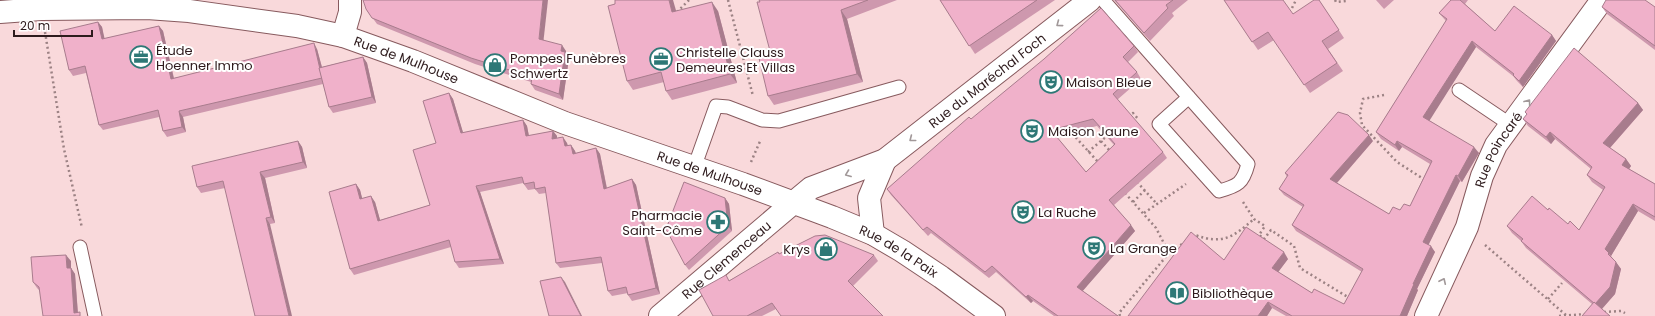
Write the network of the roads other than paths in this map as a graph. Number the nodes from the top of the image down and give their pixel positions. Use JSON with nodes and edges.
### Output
{"nodes":[{"id":1,"x":350,"y":0,"type":"edge"},
{"id":2,"x":1090,"y":0,"type":"edge"},
{"id":3,"x":1103,"y":0,"type":"edge"},
{"id":4,"x":1602,"y":0,"type":"edge"},
{"id":5,"x":0,"y":12,"type":"edge"},
{"id":6,"x":343,"y":36,"type":"junction"},
{"id":7,"x":899,"y":87,"type":"dead end"},
{"id":8,"x":1459,"y":90,"type":"dead end"},
{"id":9,"x":1189,"y":97,"type":"junction"},
{"id":10,"x":1510,"y":125,"type":"junction"},
{"id":11,"x":885,"y":160,"type":"junction"},
{"id":12,"x":694,"y":168,"type":"junction"},
{"id":13,"x":794,"y":203,"type":"junction"},
{"id":14,"x":873,"y":234,"type":"junction"},
{"id":15,"x":80,"y":247,"type":"road end"},
{"id":16,"x":95,"y":316,"type":"edge"},
{"id":17,"x":660,"y":316,"type":"edge"},
{"id":18,"x":994,"y":316,"type":"edge"},
{"id":19,"x":1426,"y":316,"type":"edge"}],
"edges":[{"from":1,"to":6,"type":"street"},
{"from":2,"to":11,"type":"street","name":"Rue du Maréchal Foch","one_way":true},
{"from":3,"to":9,"type":"lane"},
{"from":10,"to":4,"type":"street","name":"Rue Poincaré","one_way":true},
{"from":5,"to":6,"type":"street","name":"Rue de Mulhouse"},
{"from":6,"to":12,"type":"street","name":"Rue de Mulhouse"},
{"from":7,"to":12,"type":"lane"},
{"from":8,"to":10,"type":"lane"},
{"from":9,"to":9,"type":"lane"},
{"from":19,"to":10,"type":"street","name":"Rue Poincaré","one_way":true},
{"from":11,"to":13,"type":"street","name":"Rue du Maréchal Foch","one_way":true},
{"from":11,"to":14,"type":"street","name":"Rue du Maréchal Foch"},
{"from":12,"to":13,"type":"street","name":"Rue de Mulhouse"},
{"from":13,"to":14,"type":"street","name":"Rue de la Paix"},
{"from":13,"to":17,"type":"street","name":"Rue Clemenceau"},
{"from":14,"to":18,"type":"street","name":"Rue de la Paix"},
{"from":15,"to":16,"type":"lane"}]}
